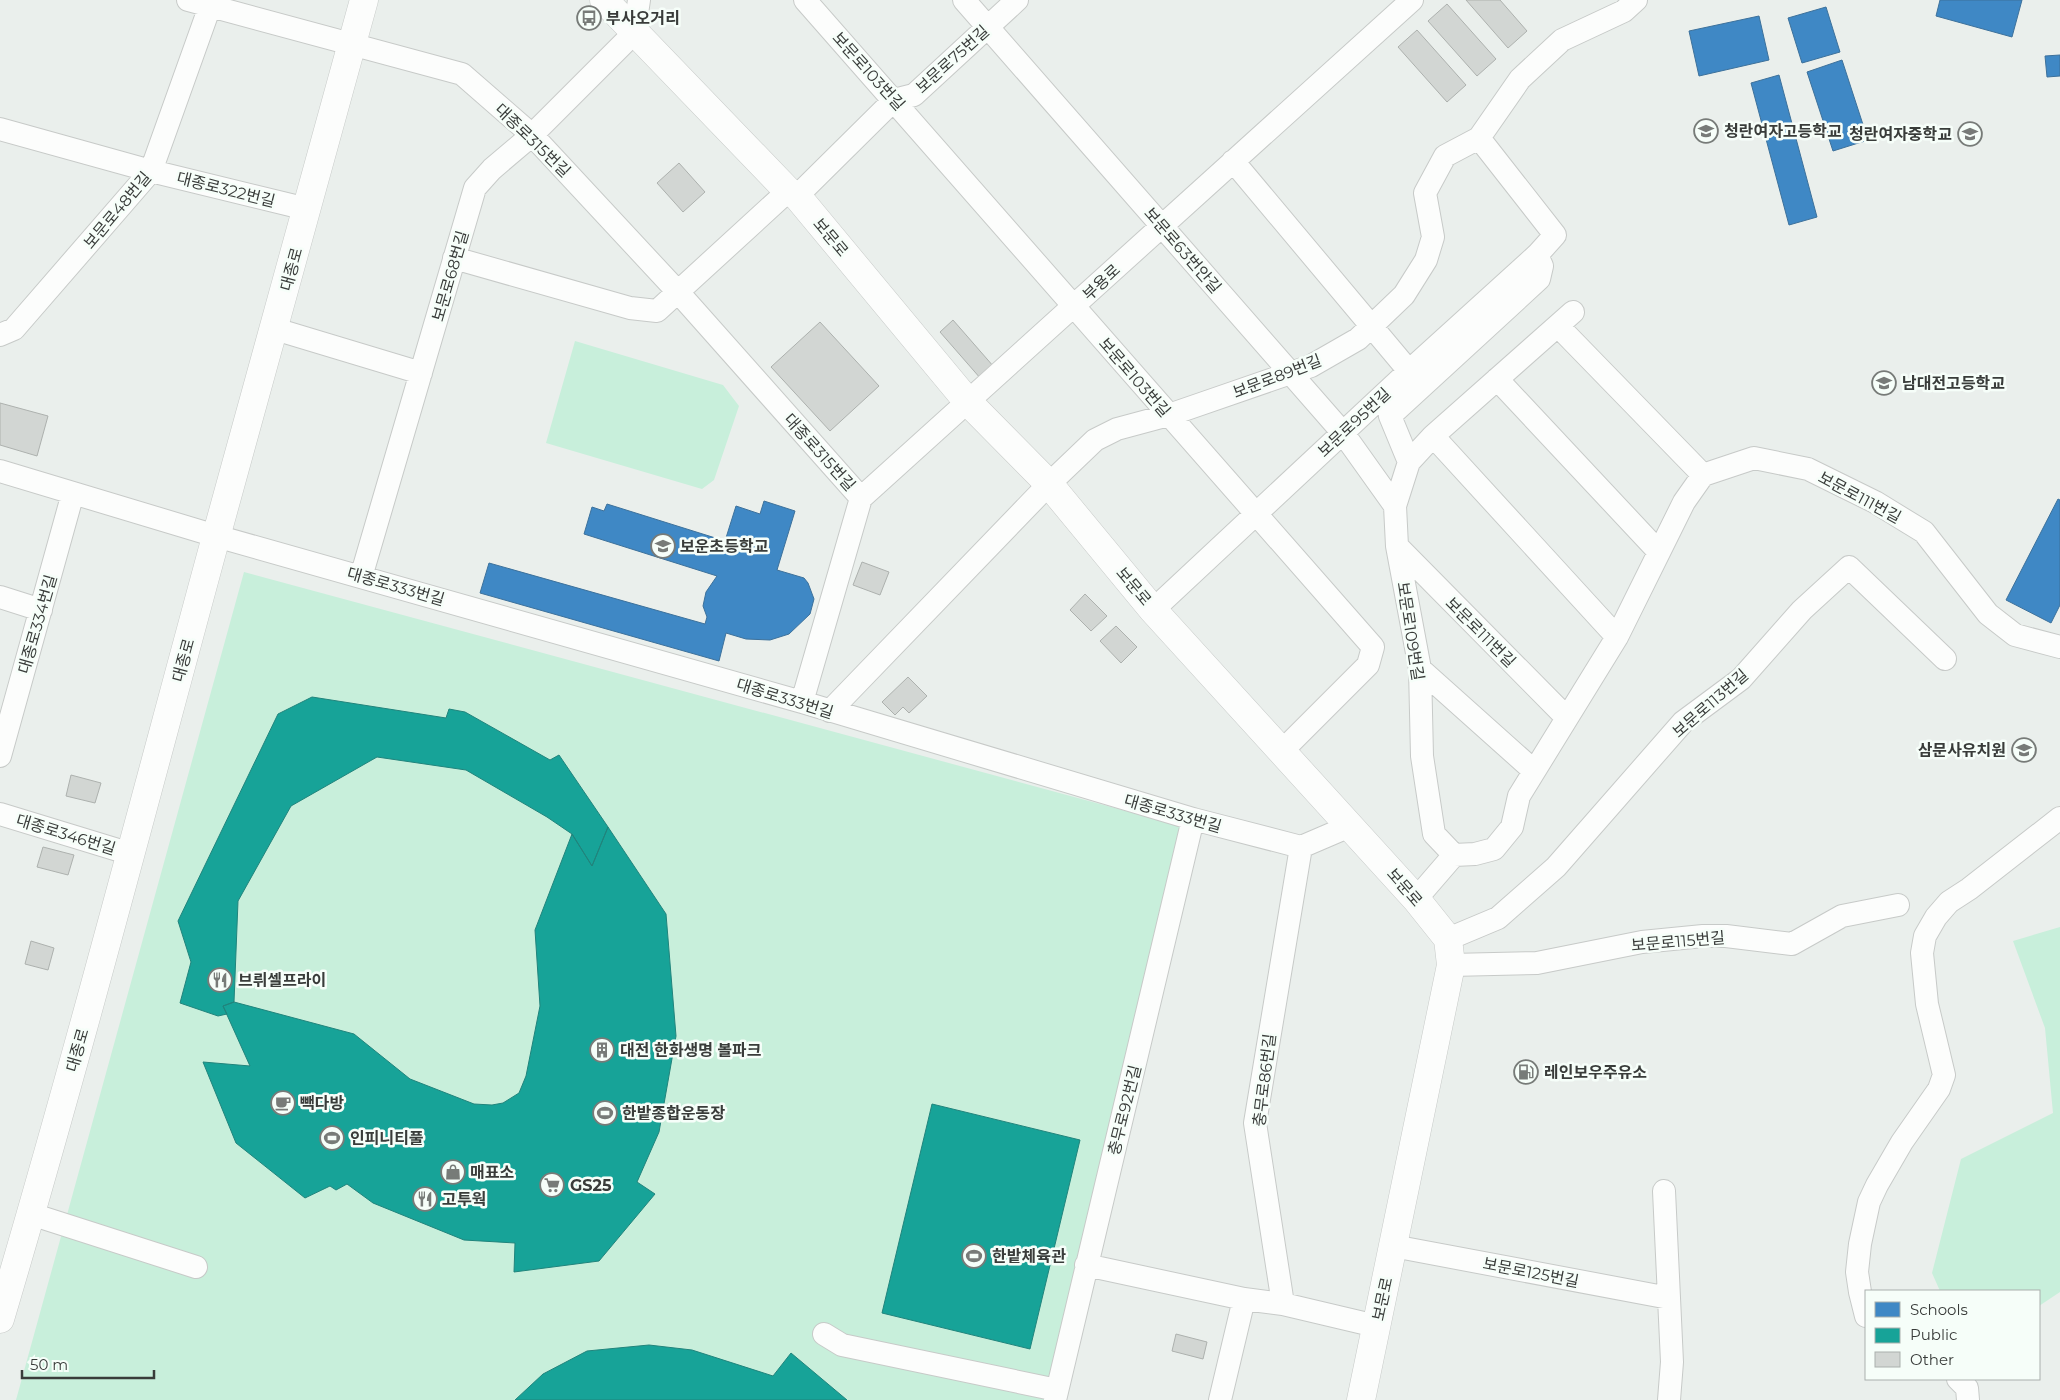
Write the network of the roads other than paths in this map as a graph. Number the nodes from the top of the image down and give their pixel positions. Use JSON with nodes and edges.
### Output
{"nodes":[{"id":1,"x":188,"y":0,"type":"edge"},
{"id":2,"x":364,"y":0,"type":"edge"},
{"id":3,"x":604,"y":0,"type":"edge"},
{"id":4,"x":639,"y":0,"type":"edge"},
{"id":5,"x":805,"y":0,"type":"edge"},
{"id":6,"x":964,"y":0,"type":"edge"},
{"id":7,"x":1017,"y":0,"type":"edge"},
{"id":8,"x":1412,"y":0,"type":"edge"},
{"id":9,"x":1636,"y":0,"type":"edge"},
{"id":10,"x":209,"y":3,"type":"edge"},
{"id":11,"x":988,"y":27,"type":"junction"},
{"id":12,"x":634,"y":33,"type":"junction"},
{"id":13,"x":352,"y":43,"type":"junction"},
{"id":14,"x":894,"y":100,"type":"junction"},
{"id":15,"x":0,"y":129,"type":"edge"},
{"id":16,"x":532,"y":135,"type":"junction"},
{"id":17,"x":1479,"y":138,"type":"junction"},
{"id":18,"x":1233,"y":161,"type":"junction"},
{"id":19,"x":151,"y":171,"type":"junction"},
{"id":20,"x":793,"y":193,"type":"junction"},
{"id":21,"x":307,"y":209,"type":"junction"},
{"id":22,"x":1162,"y":226,"type":"junction"},
{"id":23,"x":1537,"y":255,"type":"junction"},
{"id":24,"x":454,"y":258,"type":"junction"},
{"id":25,"x":678,"y":292,"type":"junction"},
{"id":26,"x":1074,"y":307,"type":"junction"},
{"id":27,"x":1372,"y":327,"type":"junction"},
{"id":28,"x":274,"y":329,"type":"junction"},
{"id":29,"x":0,"y":335,"type":"edge"},
{"id":30,"x":1409,"y":371,"type":"junction"},
{"id":31,"x":421,"y":373,"type":"junction"},
{"id":32,"x":1292,"y":373,"type":"junction"},
{"id":33,"x":1497,"y":379,"type":"junction"},
{"id":34,"x":968,"y":402,"type":"junction"},
{"id":35,"x":1169,"y":416,"type":"junction"},
{"id":36,"x":1343,"y":433,"type":"junction"},
{"id":37,"x":1434,"y":436,"type":"junction"},
{"id":38,"x":1409,"y":462,"type":"junction"},
{"id":39,"x":0,"y":471,"type":"edge"},
{"id":40,"x":1703,"y":475,"type":"junction"},
{"id":41,"x":1049,"y":484,"type":"junction"},
{"id":42,"x":73,"y":493,"type":"junction"},
{"id":43,"x":861,"y":498,"type":"junction"},
{"id":44,"x":1395,"y":506,"type":"junction"},
{"id":45,"x":1256,"y":514,"type":"junction"},
{"id":46,"x":216,"y":536,"type":"junction"},
{"id":47,"x":1397,"y":546,"type":"junction"},
{"id":48,"x":1659,"y":552,"type":"junction"},
{"id":49,"x":361,"y":577,"type":"junction"},
{"id":50,"x":0,"y":597,"type":"edge"},
{"id":51,"x":41,"y":610,"type":"junction"},
{"id":52,"x":1153,"y":610,"type":"junction"},
{"id":53,"x":1616,"y":637,"type":"junction"},
{"id":54,"x":2060,"y":647,"type":"edge"},
{"id":55,"x":1945,"y":659,"type":"dead end"},
{"id":56,"x":1420,"y":669,"type":"junction"},
{"id":57,"x":802,"y":702,"type":"junction"},
{"id":58,"x":7,"y":706,"type":"edge"},
{"id":59,"x":830,"y":711,"type":"junction"},
{"id":60,"x":1566,"y":718,"type":"junction"},
{"id":61,"x":1282,"y":751,"type":"junction"},
{"id":62,"x":0,"y":756,"type":"edge"},
{"id":63,"x":1533,"y":770,"type":"junction"},
{"id":64,"x":0,"y":814,"type":"edge"},
{"id":65,"x":2060,"y":818,"type":"edge"},
{"id":66,"x":1194,"y":819,"type":"junction"},
{"id":67,"x":1350,"y":826,"type":"junction"},
{"id":68,"x":1301,"y":847,"type":"junction"},
{"id":69,"x":131,"y":854,"type":"junction"},
{"id":70,"x":1454,"y":855,"type":"junction"},
{"id":71,"x":1416,"y":899,"type":"junction"},
{"id":72,"x":1898,"y":905,"type":"dead end"},
{"id":73,"x":1449,"y":952,"type":"junction"},
{"id":74,"x":1664,"y":1191,"type":"dead end"},
{"id":75,"x":31,"y":1214,"type":"junction"},
{"id":76,"x":1394,"y":1246,"type":"junction"},
{"id":77,"x":1086,"y":1265,"type":"junction"},
{"id":78,"x":196,"y":1267,"type":"dead end"},
{"id":79,"x":1669,"y":1298,"type":"junction"},
{"id":80,"x":1244,"y":1299,"type":"junction"},
{"id":81,"x":1283,"y":1304,"type":"junction"},
{"id":82,"x":1865,"y":1312,"type":"edge"},
{"id":83,"x":0,"y":1319,"type":"edge"},
{"id":84,"x":1376,"y":1326,"type":"junction"},
{"id":85,"x":824,"y":1334,"type":"dead end"},
{"id":86,"x":1959,"y":1380,"type":"edge"},
{"id":87,"x":1056,"y":1395,"type":"edge"},
{"id":88,"x":1220,"y":1400,"type":"edge"},
{"id":89,"x":1361,"y":1400,"type":"edge"},
{"id":90,"x":1670,"y":1400,"type":"edge"},
{"id":91,"x":1968,"y":1400,"type":"edge"}],
"edges":[{"from":1,"to":10,"type":"street","name":"대종로315번길"},
{"from":2,"to":13,"type":"main road","name":"대종로"},
{"from":3,"to":12,"type":"main road","name":"보문로"},
{"from":4,"to":12,"type":"street"},
{"from":5,"to":14,"type":"street","name":"보문로103번길"},
{"from":6,"to":11,"type":"street","name":"보문로63번안길"},
{"from":7,"to":11,"type":"street","name":"보문로75번길"},
{"from":8,"to":18,"type":"street","name":"부용로"},
{"from":9,"to":17,"type":"street","name":"보문로89번길"},
{"from":10,"to":13,"type":"street","name":"대종로315번길"},
{"from":10,"to":19,"type":"street","name":"보문로48번길"},
{"from":11,"to":14,"type":"street","name":"보문로75번길"},
{"from":11,"to":22,"type":"street","name":"보문로63번안길"},
{"from":12,"to":16,"type":"street","name":"보문로68번길"},
{"from":12,"to":20,"type":"main road","name":"보문로"},
{"from":13,"to":16,"type":"street","name":"대종로315번길"},
{"from":13,"to":21,"type":"main road","name":"대종로"},
{"from":14,"to":20,"type":"street","name":"보문로75번길"},
{"from":14,"to":26,"type":"street","name":"보문로103번길"},
{"from":15,"to":19,"type":"street","name":"대종로322번길"},
{"from":16,"to":24,"type":"street","name":"보문로68번길"},
{"from":16,"to":25,"type":"street","name":"대종로315번길"},
{"from":17,"to":23,"type":"street","name":"보문로95번길"},
{"from":17,"to":27,"type":"street","name":"보문로89번길"},
{"from":18,"to":22,"type":"street","name":"부용로"},
{"from":18,"to":27,"type":"street"},
{"from":19,"to":21,"type":"street","name":"대종로322번길"},
{"from":19,"to":29,"type":"street","name":"보문로48번길"},
{"from":20,"to":25,"type":"street","name":"보문로75번길"},
{"from":20,"to":34,"type":"main road","name":"보문로"},
{"from":21,"to":28,"type":"main road","name":"대종로"},
{"from":22,"to":26,"type":"street","name":"부용로"},
{"from":22,"to":32,"type":"street","name":"보문로63번안길"},
{"from":23,"to":30,"type":"street","name":"보문로95번길"},
{"from":23,"to":38,"type":"street"},
{"from":24,"to":25,"type":"street"},
{"from":24,"to":31,"type":"street","name":"보문로68번길"},
{"from":25,"to":43,"type":"street","name":"대종로315번길"},
{"from":26,"to":34,"type":"street","name":"부용로"},
{"from":26,"to":35,"type":"street","name":"보문로103번길"},
{"from":27,"to":30,"type":"street"},
{"from":27,"to":32,"type":"street","name":"보문로89번길"},
{"from":28,"to":31,"type":"street"},
{"from":28,"to":46,"type":"main road","name":"대종로"},
{"from":30,"to":36,"type":"street","name":"보문로95번길"},
{"from":31,"to":49,"type":"street","name":"보문로68번길"},
{"from":32,"to":35,"type":"street","name":"보문로89번길"},
{"from":32,"to":36,"type":"street","name":"보문로63번안길"},
{"from":33,"to":37,"type":"street","name":"보문로109번길"},
{"from":33,"to":40,"type":"street","name":"보문로109번길"},
{"from":33,"to":48,"type":"street"},
{"from":34,"to":41,"type":"main road","name":"보문로"},
{"from":34,"to":43,"type":"street","name":"부용로"},
{"from":35,"to":41,"type":"street","name":"보문로89번길"},
{"from":35,"to":45,"type":"street","name":"보문로103번길"},
{"from":36,"to":44,"type":"street","name":"보문로63번안길"},
{"from":36,"to":45,"type":"street","name":"보문로95번길"},
{"from":37,"to":38,"type":"street","name":"보문로109번길"},
{"from":37,"to":53,"type":"street"},
{"from":38,"to":44,"type":"street","name":"보문로109번길"},
{"from":39,"to":42,"type":"street"},
{"from":40,"to":48,"type":"street"},
{"from":40,"to":54,"type":"street","name":"보문로111번길"},
{"from":41,"to":52,"type":"main road","name":"보문로"},
{"from":41,"to":59,"type":"street"},
{"from":42,"to":46,"type":"street"},
{"from":42,"to":51,"type":"street","name":"대종로334번길"},
{"from":43,"to":57,"type":"street","name":"대종로315번길"},
{"from":44,"to":47,"type":"street","name":"보문로109번길"},
{"from":45,"to":52,"type":"street","name":"보문로95번길"},
{"from":45,"to":61,"type":"street","name":"보문로103번길"},
{"from":46,"to":49,"type":"street","name":"대종로333번길"},
{"from":46,"to":69,"type":"main road","name":"대종로"},
{"from":47,"to":56,"type":"street","name":"보문로109번길"},
{"from":47,"to":60,"type":"street","name":"보문로111번길"},
{"from":48,"to":53,"type":"street"},
{"from":49,"to":57,"type":"street","name":"대종로333번길"},
{"from":50,"to":51,"type":"street"},
{"from":51,"to":58,"type":"street","name":"대종로334번길"},
{"from":52,"to":61,"type":"main road","name":"보문로"},
{"from":53,"to":60,"type":"street"},
{"from":55,"to":73,"type":"street","name":"보문로113번길"},
{"from":56,"to":63,"type":"street"},
{"from":56,"to":70,"type":"street","name":"보문로109번길"},
{"from":57,"to":59,"type":"street","name":"대종로333번길"},
{"from":58,"to":62,"type":"street","name":"대종로334번길"},
{"from":59,"to":66,"type":"street","name":"대종로333번길"},
{"from":60,"to":63,"type":"street"},
{"from":61,"to":67,"type":"main road","name":"보문로"},
{"from":63,"to":70,"type":"street"},
{"from":64,"to":69,"type":"street","name":"대종로346번길"},
{"from":65,"to":82,"type":"street"},
{"from":66,"to":68,"type":"street","name":"대종로333번길"},
{"from":66,"to":77,"type":"street","name":"충무로92번길"},
{"from":67,"to":68,"type":"street"},
{"from":67,"to":71,"type":"main road","name":"보문로"},
{"from":68,"to":81,"type":"street","name":"충무로86번길"},
{"from":69,"to":75,"type":"main road","name":"대종로"},
{"from":70,"to":71,"type":"street"},
{"from":71,"to":73,"type":"main road","name":"보문로"},
{"from":72,"to":73,"type":"street","name":"보문로115번길"},
{"from":73,"to":76,"type":"main road","name":"보문로"},
{"from":74,"to":79,"type":"street"},
{"from":75,"to":78,"type":"street"},
{"from":75,"to":83,"type":"main road","name":"대종로"},
{"from":76,"to":79,"type":"street","name":"보문로125번길"},
{"from":76,"to":84,"type":"main road","name":"보문로"},
{"from":77,"to":80,"type":"street"},
{"from":77,"to":87,"type":"street","name":"충무로92번길"},
{"from":79,"to":90,"type":"street"},
{"from":80,"to":81,"type":"street"},
{"from":80,"to":88,"type":"street"},
{"from":81,"to":84,"type":"street"},
{"from":84,"to":89,"type":"main road","name":"보문로"},
{"from":85,"to":87,"type":"street"},
{"from":86,"to":91,"type":"street"}]}
